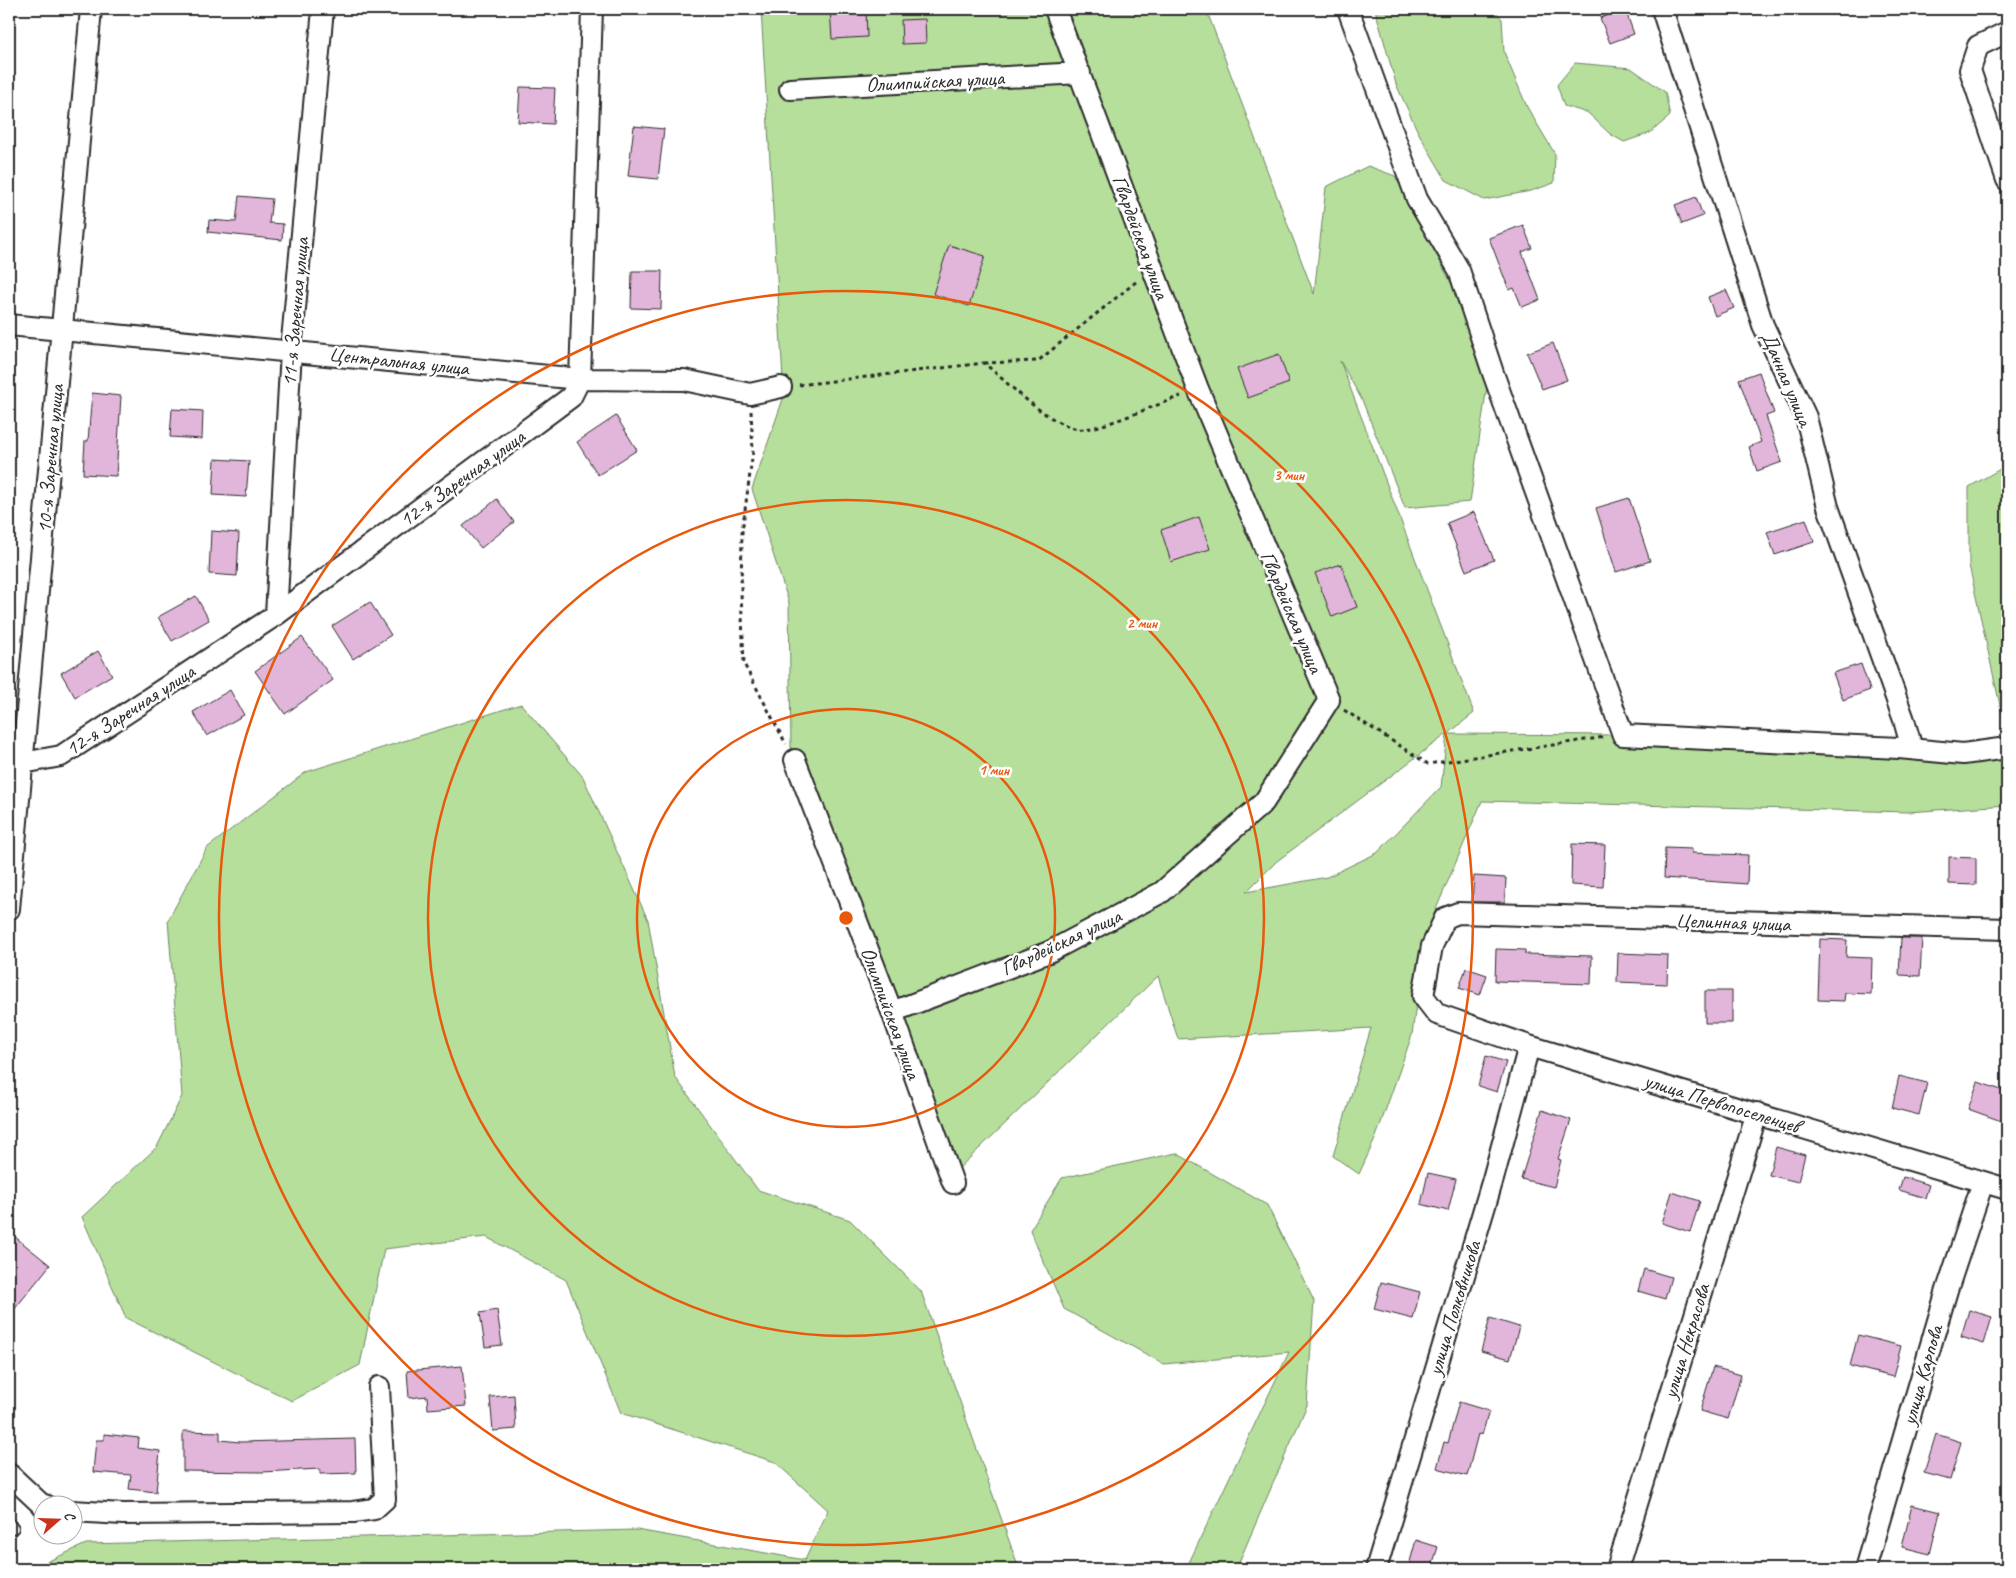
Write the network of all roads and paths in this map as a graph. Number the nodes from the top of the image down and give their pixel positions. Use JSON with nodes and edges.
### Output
{"nodes":[{"id":1,"x":91,"y":9,"type":"edge"},
{"id":2,"x":323,"y":9,"type":"edge"},
{"id":3,"x":592,"y":9,"type":"edge"},
{"id":4,"x":1055,"y":9,"type":"edge"},
{"id":5,"x":1348,"y":9,"type":"edge"},
{"id":6,"x":1662,"y":9,"type":"edge"},
{"id":7,"x":2007,"y":32,"type":"edge"},
{"id":8,"x":1080,"y":73,"type":"junction"},
{"id":9,"x":790,"y":89,"type":"dead end"},
{"id":10,"x":2007,"y":180,"type":"edge"},
{"id":11,"x":1153,"y":268,"type":"junction"},
{"id":12,"x":9,"y":325,"type":"edge"},
{"id":13,"x":61,"y":329,"type":"junction"},
{"id":14,"x":290,"y":351,"type":"junction"},
{"id":15,"x":984,"y":363,"type":"junction"},
{"id":16,"x":580,"y":379,"type":"junction"},
{"id":17,"x":781,"y":387,"type":"joint"},
{"id":18,"x":1198,"y":389,"type":"junction"},
{"id":19,"x":750,"y":394,"type":"junction"},
{"id":20,"x":276,"y":615,"type":"junction"},
{"id":21,"x":1329,"y":700,"type":"junction"},
{"id":22,"x":1623,"y":734,"type":"junction"},
{"id":23,"x":2007,"y":748,"type":"edge"},
{"id":24,"x":1912,"y":749,"type":"junction"},
{"id":25,"x":795,"y":760,"type":"joint"},
{"id":26,"x":23,"y":763,"type":"junction"},
{"id":27,"x":9,"y":910,"type":"edge"},
{"id":28,"x":2007,"y":929,"type":"edge"},
{"id":29,"x":892,"y":1012,"type":"junction"},
{"id":30,"x":1437,"y":1014,"type":"joint"},
{"id":31,"x":1530,"y":1046,"type":"junction"},
{"id":32,"x":1757,"y":1113,"type":"junction"},
{"id":33,"x":1983,"y":1182,"type":"junction"},
{"id":34,"x":953,"y":1183,"type":"dead end"},
{"id":35,"x":2007,"y":1189,"type":"edge"},
{"id":36,"x":379,"y":1387,"type":"dead end"},
{"id":37,"x":9,"y":1474,"type":"edge"},
{"id":38,"x":32,"y":1496,"type":"edge"},
{"id":39,"x":82,"y":1512,"type":"edge"},
{"id":40,"x":1376,"y":1569,"type":"edge"},
{"id":41,"x":1617,"y":1569,"type":"edge"},
{"id":42,"x":1865,"y":1569,"type":"edge"}],
"edges":[{"from":1,"to":13,"type":"street","name":"10-я Заречная улица"},
{"from":2,"to":14,"type":"street","name":"11-я Заречная улица"},
{"from":3,"to":16,"type":"street","name":"12-я Заречная улица"},
{"from":4,"to":8,"type":"street","name":"Гвардейская улица"},
{"from":5,"to":22,"type":"street"},
{"from":6,"to":24,"type":"street","name":"Дачная улица"},
{"from":7,"to":10,"type":"street"},
{"from":8,"to":9,"type":"street","name":"Олимпийская улица"},
{"from":8,"to":11,"type":"street","name":"Гвардейская улица"},
{"from":11,"to":15,"type":"path"},
{"from":11,"to":18,"type":"street","name":"Гвардейская улица"},
{"from":12,"to":13,"type":"street","name":"Центральная улица"},
{"from":13,"to":14,"type":"street","name":"Центральная улица"},
{"from":13,"to":26,"type":"street","name":"10-я Заречная улица"},
{"from":14,"to":16,"type":"street","name":"Центральная улица"},
{"from":14,"to":20,"type":"street","name":"11-я Заречная улица"},
{"from":15,"to":17,"type":"path"},
{"from":15,"to":18,"type":"path"},
{"from":16,"to":19,"type":"street","name":"Центральная улица"},
{"from":16,"to":20,"type":"street","name":"12-я Заречная улица"},
{"from":17,"to":19,"type":"street"},
{"from":18,"to":21,"type":"street","name":"Гвардейская улица"},
{"from":19,"to":25,"type":"path"},
{"from":20,"to":26,"type":"street","name":"12-я Заречная улица"},
{"from":21,"to":22,"type":"path"},
{"from":21,"to":29,"type":"street","name":"Гвардейская улица"},
{"from":22,"to":24,"type":"street"},
{"from":23,"to":24,"type":"street"},
{"from":25,"to":29,"type":"street","name":"Олимпийская улица"},
{"from":26,"to":27,"type":"street","name":"10-я Заречная улица"},
{"from":28,"to":30,"type":"street","name":"Целинная улица"},
{"from":29,"to":34,"type":"street","name":"Олимпийская улица"},
{"from":30,"to":31,"type":"street","name":"улица Первопоселенцев"},
{"from":31,"to":32,"type":"street","name":"улица Первопоселенцев"},
{"from":31,"to":40,"type":"street","name":"улица Полковникова"},
{"from":32,"to":33,"type":"street","name":"улица Первопоселенцев"},
{"from":32,"to":41,"type":"street","name":"улица Некрасова"},
{"from":33,"to":35,"type":"street","name":"улица Первопоселенцев"},
{"from":33,"to":42,"type":"street","name":"улица Карпова"},
{"from":36,"to":39,"type":"street"},
{"from":37,"to":38,"type":"street"}]}
